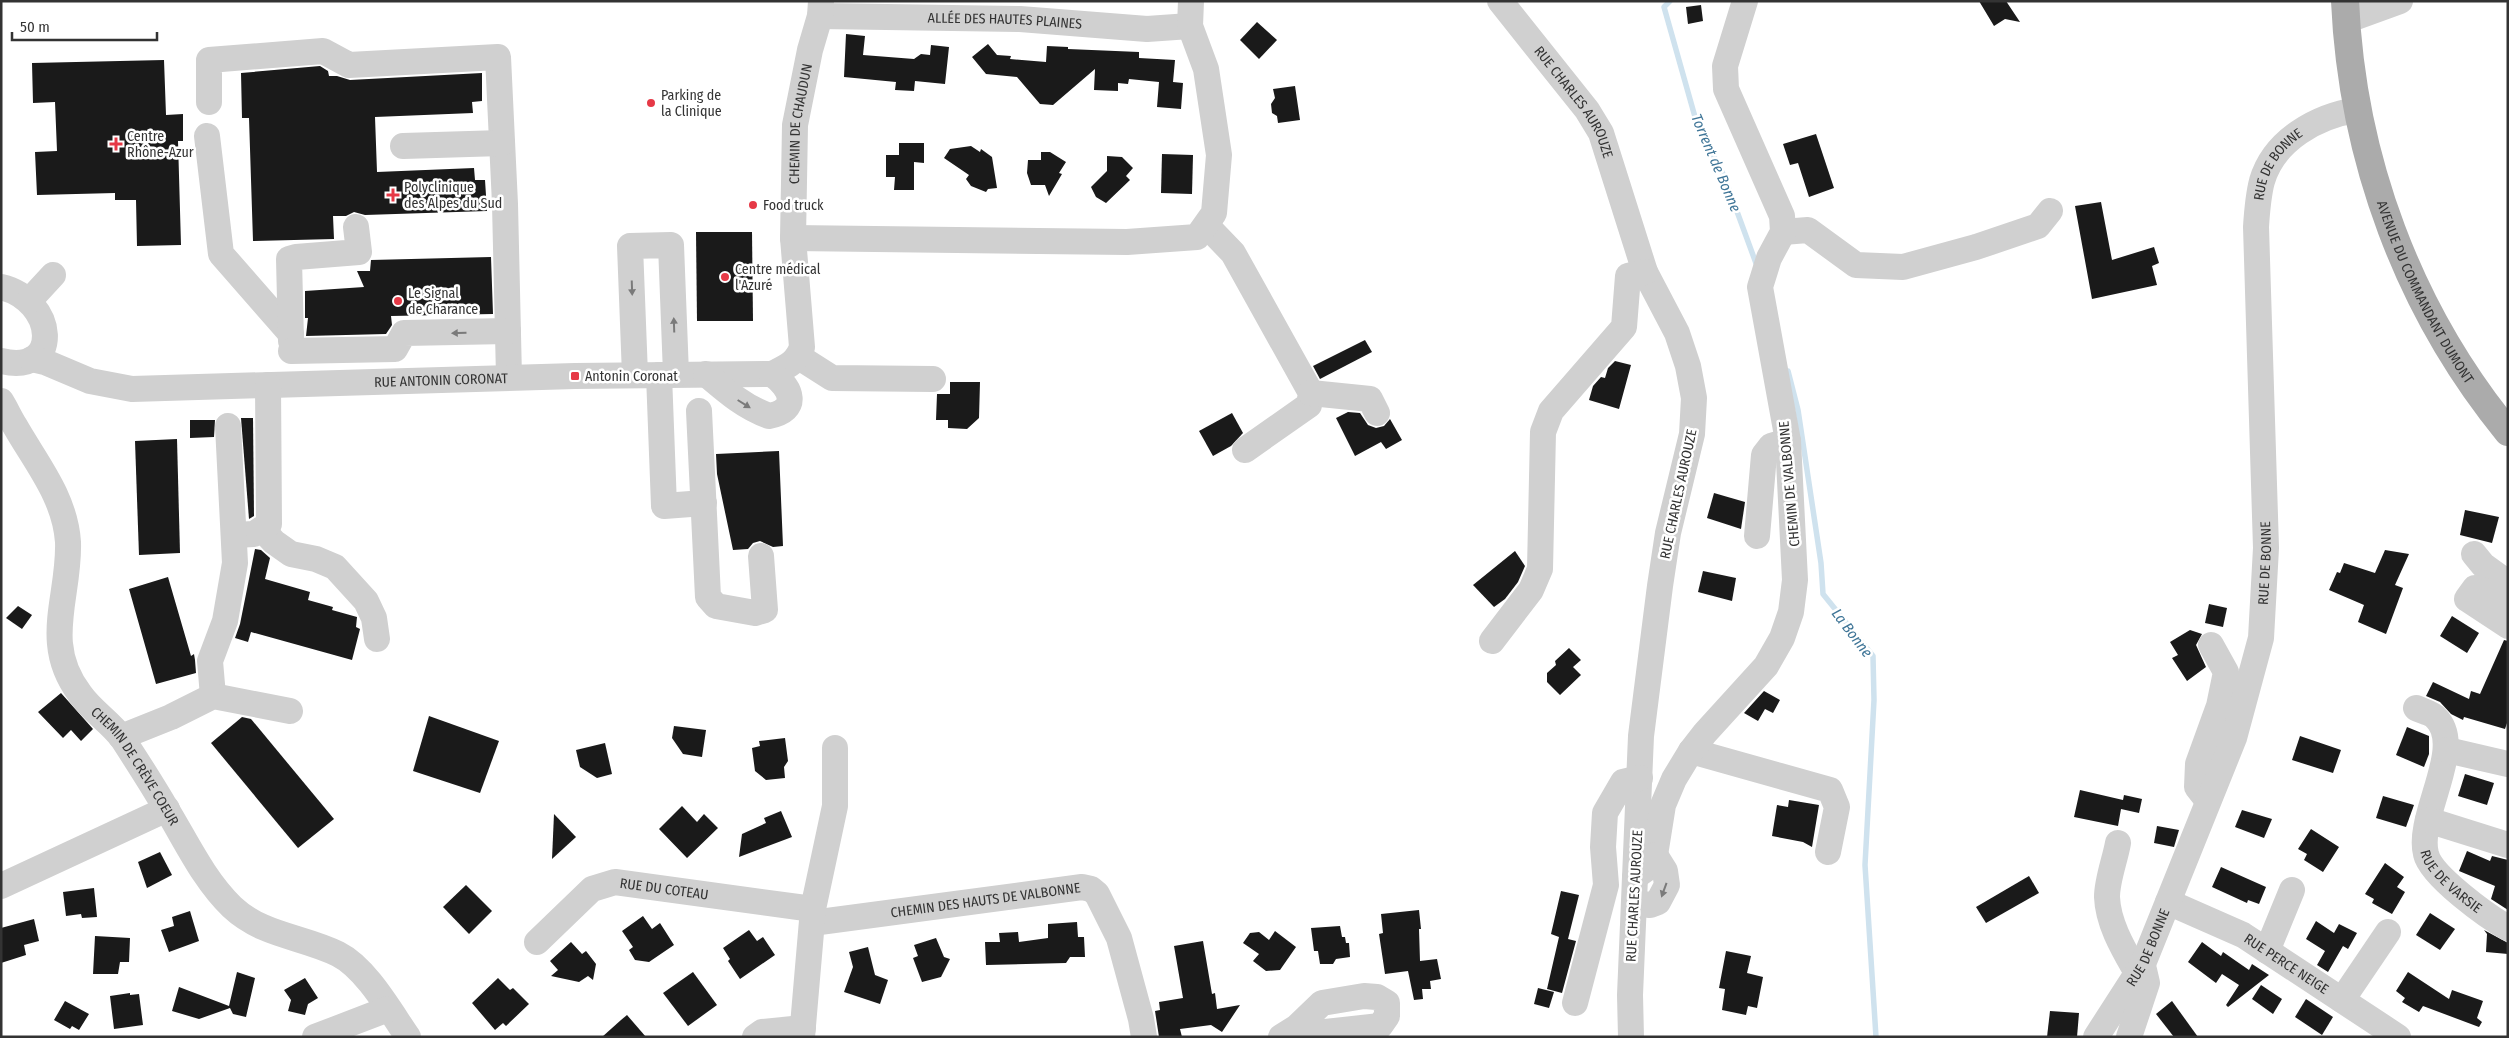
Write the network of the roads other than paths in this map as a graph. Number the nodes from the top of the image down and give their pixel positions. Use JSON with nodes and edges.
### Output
{"nodes":[{"id":1,"x":1500,"y":1,"type":"edge"},
{"id":2,"x":1745,"y":1,"type":"edge"},
{"id":3,"x":2400,"y":1,"type":"edge"},
{"id":4,"x":820,"y":8,"type":"edge"},
{"id":5,"x":1190,"y":14,"type":"edge"},
{"id":6,"x":2346,"y":19,"type":"edge"},
{"id":7,"x":209,"y":102,"type":"dead end"},
{"id":8,"x":2357,"y":110,"type":"junction"},
{"id":9,"x":207,"y":136,"type":"dead end"},
{"id":10,"x":502,"y":143,"type":"junction"},
{"id":11,"x":403,"y":146,"type":"dead end"},
{"id":12,"x":2050,"y":211,"type":"dead end"},
{"id":13,"x":1207,"y":226,"type":"junction"},
{"id":14,"x":356,"y":227,"type":"dead end"},
{"id":15,"x":1783,"y":232,"type":"junction"},
{"id":16,"x":793,"y":238,"type":"junction"},
{"id":17,"x":1645,"y":272,"type":"junction"},
{"id":18,"x":53,"y":275,"type":"dead end"},
{"id":19,"x":1,"y":287,"type":"edge"},
{"id":20,"x":29,"y":301,"type":"junction"},
{"id":21,"x":508,"y":331,"type":"junction"},
{"id":22,"x":46,"y":332,"type":"junction"},
{"id":23,"x":291,"y":343,"type":"junction"},
{"id":24,"x":17,"y":362,"type":"edge"},
{"id":25,"x":787,"y":365,"type":"junction"},
{"id":26,"x":656,"y":374,"type":"junction"},
{"id":27,"x":706,"y":374,"type":"junction"},
{"id":28,"x":509,"y":377,"type":"junction"},
{"id":29,"x":933,"y":379,"type":"dead end"},
{"id":30,"x":90,"y":381,"type":"junction"},
{"id":31,"x":279,"y":385,"type":"junction"},
{"id":32,"x":1311,"y":393,"type":"junction"},
{"id":33,"x":4,"y":405,"type":"edge"},
{"id":34,"x":699,"y":411,"type":"dead end"},
{"id":35,"x":1377,"y":413,"type":"dead end"},
{"id":36,"x":228,"y":426,"type":"dead end"},
{"id":37,"x":2508,"y":432,"type":"edge"},
{"id":38,"x":1788,"y":441,"type":"junction"},
{"id":39,"x":1245,"y":450,"type":"dead end"},
{"id":40,"x":704,"y":503,"type":"junction"},
{"id":41,"x":263,"y":530,"type":"junction"},
{"id":42,"x":234,"y":535,"type":"junction"},
{"id":43,"x":1757,"y":536,"type":"dead end"},
{"id":44,"x":2474,"y":554,"type":"dead end"},
{"id":45,"x":761,"y":556,"type":"dead end"},
{"id":46,"x":2508,"y":583,"type":"edge"},
{"id":47,"x":2508,"y":599,"type":"edge"},
{"id":48,"x":2508,"y":626,"type":"edge"},
{"id":49,"x":377,"y":639,"type":"dead end"},
{"id":50,"x":1492,"y":641,"type":"dead end"},
{"id":51,"x":2211,"y":645,"type":"dead end"},
{"id":52,"x":213,"y":696,"type":"junction"},
{"id":53,"x":2416,"y":708,"type":"dead end"},
{"id":54,"x":290,"y":711,"type":"dead end"},
{"id":55,"x":121,"y":737,"type":"junction"},
{"id":56,"x":834,"y":748,"type":"dead end"},
{"id":57,"x":2447,"y":750,"type":"junction"},
{"id":58,"x":1691,"y":751,"type":"junction"},
{"id":59,"x":2508,"y":764,"type":"edge"},
{"id":60,"x":1640,"y":778,"type":"junction"},
{"id":61,"x":2208,"y":802,"type":"junction"},
{"id":62,"x":167,"y":809,"type":"junction"},
{"id":63,"x":2428,"y":820,"type":"junction"},
{"id":64,"x":2118,"y":843,"type":"dead end"},
{"id":65,"x":2508,"y":845,"type":"edge"},
{"id":66,"x":1828,"y":852,"type":"dead end"},
{"id":67,"x":1655,"y":855,"type":"junction"},
{"id":68,"x":1636,"y":877,"type":"junction"},
{"id":69,"x":1,"y":886,"type":"edge"},
{"id":70,"x":2292,"y":890,"type":"dead end"},
{"id":71,"x":2168,"y":902,"type":"junction"},
{"id":72,"x":1634,"y":903,"type":"junction"},
{"id":73,"x":813,"y":916,"type":"junction"},
{"id":74,"x":2508,"y":928,"type":"edge"},
{"id":75,"x":2388,"y":932,"type":"dead end"},
{"id":76,"x":537,"y":942,"type":"dead end"},
{"id":77,"x":2267,"y":950,"type":"junction"},
{"id":78,"x":2140,"y":968,"type":"junction"},
{"id":79,"x":2342,"y":1000,"type":"junction"},
{"id":80,"x":1575,"y":1003,"type":"dead end"},
{"id":81,"x":388,"y":1009,"type":"junction"},
{"id":82,"x":803,"y":1032,"type":"edge"},
{"id":83,"x":315,"y":1037,"type":"edge"},
{"id":84,"x":408,"y":1037,"type":"edge"},
{"id":85,"x":755,"y":1037,"type":"edge"},
{"id":86,"x":1144,"y":1037,"type":"edge"},
{"id":87,"x":1631,"y":1037,"type":"edge"},
{"id":88,"x":2096,"y":1037,"type":"edge"},
{"id":89,"x":2129,"y":1037,"type":"edge"},
{"id":90,"x":2398,"y":1037,"type":"edge"}],
"edges":[{"from":1,"to":17,"type":"street","name":"RUE CHARLES AUROUZE"},
{"from":2,"to":15,"type":"street"},
{"from":3,"to":6,"type":"street"},
{"from":4,"to":5,"type":"street","name":"ALLÉE DES HAUTES PLAINES"},
{"from":4,"to":16,"type":"street","name":"CHEMIN DE CHAUDUN"},
{"from":5,"to":13,"type":"street"},
{"from":6,"to":8,"type":"main road","name":"AVENUE DU COMMANDANT DUMONT"},
{"from":7,"to":10,"type":"street"},
{"from":8,"to":37,"type":"main road","name":"AVENUE DU COMMANDANT DUMONT"},
{"from":8,"to":61,"type":"street","name":"RUE DE BONNE"},
{"from":9,"to":23,"type":"street"},
{"from":10,"to":11,"type":"street"},
{"from":10,"to":21,"type":"street"},
{"from":12,"to":15,"type":"street"},
{"from":13,"to":16,"type":"street"},
{"from":13,"to":32,"type":"street"},
{"from":14,"to":23,"type":"street"},
{"from":15,"to":38,"type":"street","name":"CHEMIN DE VALBONNE"},
{"from":16,"to":25,"type":"street","name":"CHEMIN DE CHAUDUN"},
{"from":17,"to":50,"type":"street"},
{"from":17,"to":60,"type":"street","name":"RUE CHARLES AUROUZE"},
{"from":18,"to":20,"type":"street"},
{"from":19,"to":20,"type":"street"},
{"from":20,"to":22,"type":"street"},
{"from":21,"to":23,"type":"street","one_way":true},
{"from":21,"to":28,"type":"street"},
{"from":22,"to":24,"type":"street","name":"CHEMIN DE CRÈVE COEUR"},
{"from":22,"to":30,"type":"street"},
{"from":23,"to":31,"type":"street"},
{"from":24,"to":30,"type":"street","name":"RUE ANTONIN CORONAT"},
{"from":24,"to":33,"type":"street","name":"CHEMIN DE CRÈVE COEUR"},
{"from":25,"to":27,"type":"street","name":"RUE ANTONIN CORONAT"},
{"from":27,"to":25,"type":"street","one_way":true},
{"from":25,"to":29,"type":"street"},
{"from":26,"to":27,"type":"street","name":"RUE ANTONIN CORONAT"},
{"from":26,"to":28,"type":"street","name":"RUE ANTONIN CORONAT"},
{"from":26,"to":40,"type":"street"},
{"from":28,"to":31,"type":"street","name":"RUE ANTONIN CORONAT"},
{"from":30,"to":31,"type":"street","name":"RUE ANTONIN CORONAT"},
{"from":31,"to":41,"type":"street"},
{"from":32,"to":35,"type":"street"},
{"from":32,"to":39,"type":"street"},
{"from":33,"to":55,"type":"street","name":"CHEMIN DE CRÈVE COEUR"},
{"from":34,"to":40,"type":"street"},
{"from":36,"to":42,"type":"street"},
{"from":38,"to":43,"type":"street"},
{"from":38,"to":58,"type":"street","name":"CHEMIN DE VALBONNE"},
{"from":40,"to":45,"type":"street"},
{"from":41,"to":42,"type":"street"},
{"from":41,"to":49,"type":"street"},
{"from":42,"to":52,"type":"street"},
{"from":44,"to":46,"type":"street"},
{"from":47,"to":48,"type":"street"},
{"from":51,"to":61,"type":"street"},
{"from":52,"to":54,"type":"street"},
{"from":52,"to":55,"type":"street"},
{"from":53,"to":57,"type":"street"},
{"from":55,"to":62,"type":"street","name":"CHEMIN DE CRÈVE COEUR"},
{"from":56,"to":73,"type":"street"},
{"from":57,"to":59,"type":"street"},
{"from":57,"to":63,"type":"street","name":"RUE DE VARSIE"},
{"from":58,"to":66,"type":"street"},
{"from":58,"to":67,"type":"street","name":"CHEMIN DE VALBONNE"},
{"from":60,"to":68,"type":"street","name":"RUE CHARLES AUROUZE"},
{"from":60,"to":80,"type":"street"},
{"from":61,"to":71,"type":"street","name":"RUE DE BONNE"},
{"from":62,"to":69,"type":"street"},
{"from":62,"to":81,"type":"street","name":"CHEMIN DE CRÈVE COEUR"},
{"from":63,"to":65,"type":"street"},
{"from":63,"to":74,"type":"street","name":"RUE DE VARSIE"},
{"from":64,"to":78,"type":"street"},
{"from":67,"to":68,"type":"street","name":"CHEMIN DE VALBONNE"},
{"from":67,"to":72,"type":"street","one_way":true},
{"from":68,"to":72,"type":"street","name":"RUE CHARLES AUROUZE"},
{"from":70,"to":77,"type":"street"},
{"from":71,"to":77,"type":"street","name":"RUE PERCE NEIGE"},
{"from":71,"to":78,"type":"street","name":"RUE DE BONNE"},
{"from":72,"to":87,"type":"street","name":"RUE CHARLES AUROUZE"},
{"from":73,"to":76,"type":"street","name":"RUE DU COTEAU"},
{"from":73,"to":82,"type":"street"},
{"from":73,"to":86,"type":"street","name":"CHEMIN DES HAUTS DE VALBONNE"},
{"from":75,"to":79,"type":"street"},
{"from":77,"to":79,"type":"street","name":"RUE PERCE NEIGE"},
{"from":78,"to":88,"type":"street","name":"RUE DE BONNE"},
{"from":78,"to":89,"type":"street"},
{"from":79,"to":90,"type":"street","name":"RUE PERCE NEIGE"},
{"from":81,"to":83,"type":"street"},
{"from":81,"to":84,"type":"street","name":"CHEMIN DE CRÈVE COEUR"},
{"from":82,"to":85,"type":"street"}]}
